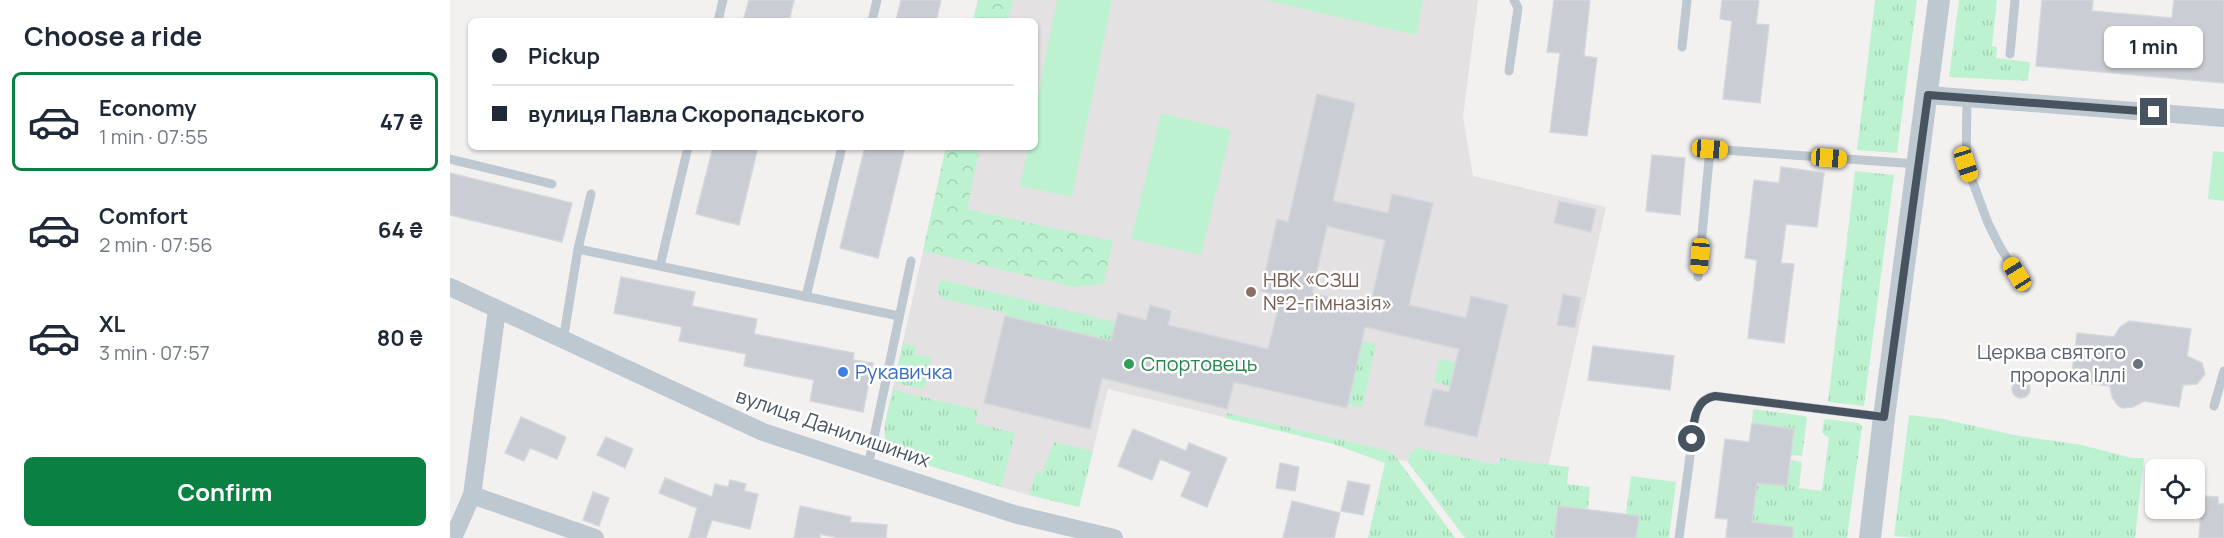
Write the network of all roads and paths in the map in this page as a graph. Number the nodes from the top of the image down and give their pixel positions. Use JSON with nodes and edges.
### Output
{"nodes":[{"id":1,"x":723,"y":0,"type":"edge"},
{"id":2,"x":877,"y":0,"type":"edge"},
{"id":3,"x":1514,"y":0,"type":"edge"},
{"id":4,"x":1687,"y":0,"type":"edge"},
{"id":5,"x":1939,"y":0,"type":"edge"},
{"id":6,"x":2015,"y":0,"type":"edge"},
{"id":7,"x":719,"y":18,"type":"edge"},
{"id":8,"x":873,"y":18,"type":"edge"},
{"id":9,"x":1682,"y":47,"type":"dead end"},
{"id":10,"x":2010,"y":54,"type":"dead end"},
{"id":11,"x":1509,"y":71,"type":"dead end"},
{"id":12,"x":1928,"y":95,"type":"junction"},
{"id":13,"x":1968,"y":98,"type":"junction"},
{"id":14,"x":2224,"y":118,"type":"edge"},
{"id":15,"x":687,"y":150,"type":"edge"},
{"id":16,"x":841,"y":150,"type":"edge"},
{"id":17,"x":450,"y":159,"type":"edge"},
{"id":18,"x":1918,"y":165,"type":"junction"},
{"id":19,"x":552,"y":184,"type":"dead end"},
{"id":20,"x":591,"y":194,"type":"dead end"},
{"id":21,"x":578,"y":249,"type":"junction"},
{"id":22,"x":911,"y":261,"type":"dead end"},
{"id":23,"x":660,"y":266,"type":"junction"},
{"id":24,"x":1698,"y":277,"type":"dead end"},
{"id":25,"x":450,"y":287,"type":"edge"},
{"id":26,"x":2026,"y":288,"type":"dead end"},
{"id":27,"x":806,"y":297,"type":"junction"},
{"id":28,"x":496,"y":310,"type":"junction"},
{"id":29,"x":899,"y":316,"type":"junction"},
{"id":30,"x":563,"y":341,"type":"junction"},
{"id":31,"x":2224,"y":372,"type":"edge"},
{"id":32,"x":2214,"y":405,"type":"dead end"},
{"id":33,"x":1884,"y":417,"type":"junction"},
{"id":34,"x":868,"y":466,"type":"junction"},
{"id":35,"x":472,"y":495,"type":"junction"},
{"id":36,"x":453,"y":538,"type":"edge"},
{"id":37,"x":595,"y":538,"type":"edge"},
{"id":38,"x":1114,"y":538,"type":"edge"},
{"id":39,"x":1679,"y":538,"type":"edge"},
{"id":40,"x":1870,"y":538,"type":"edge"}],
"edges":[{"from":1,"to":7,"type":"lane"},
{"from":2,"to":8,"type":"lane"},
{"from":3,"to":11,"type":"lane"},
{"from":4,"to":9,"type":"lane"},
{"from":5,"to":12,"type":"street"},
{"from":6,"to":10,"type":"lane"},
{"from":12,"to":13,"type":"street"},
{"from":12,"to":18,"type":"street"},
{"from":13,"to":14,"type":"street"},
{"from":13,"to":26,"type":"lane"},
{"from":15,"to":23,"type":"lane"},
{"from":16,"to":27,"type":"lane"},
{"from":17,"to":19,"type":"lane"},
{"from":18,"to":24,"type":"lane"},
{"from":18,"to":33,"type":"street"},
{"from":20,"to":21,"type":"lane"},
{"from":21,"to":23,"type":"lane"},
{"from":21,"to":30,"type":"lane"},
{"from":22,"to":29,"type":"lane"},
{"from":23,"to":27,"type":"lane"},
{"from":25,"to":28,"type":"street","name":"вулиця Данилишиних"},
{"from":27,"to":29,"type":"lane"},
{"from":28,"to":30,"type":"street","name":"вулиця Данилишиних"},
{"from":28,"to":35,"type":"street"},
{"from":29,"to":34,"type":"lane"},
{"from":30,"to":34,"type":"street","name":"вулиця Данилишиних"},
{"from":31,"to":32,"type":"lane"},
{"from":33,"to":39,"type":"lane"},
{"from":33,"to":40,"type":"street"},
{"from":34,"to":38,"type":"street","name":"вулиця Данилишиних"},
{"from":35,"to":36,"type":"street"},
{"from":35,"to":37,"type":"street"}]}
